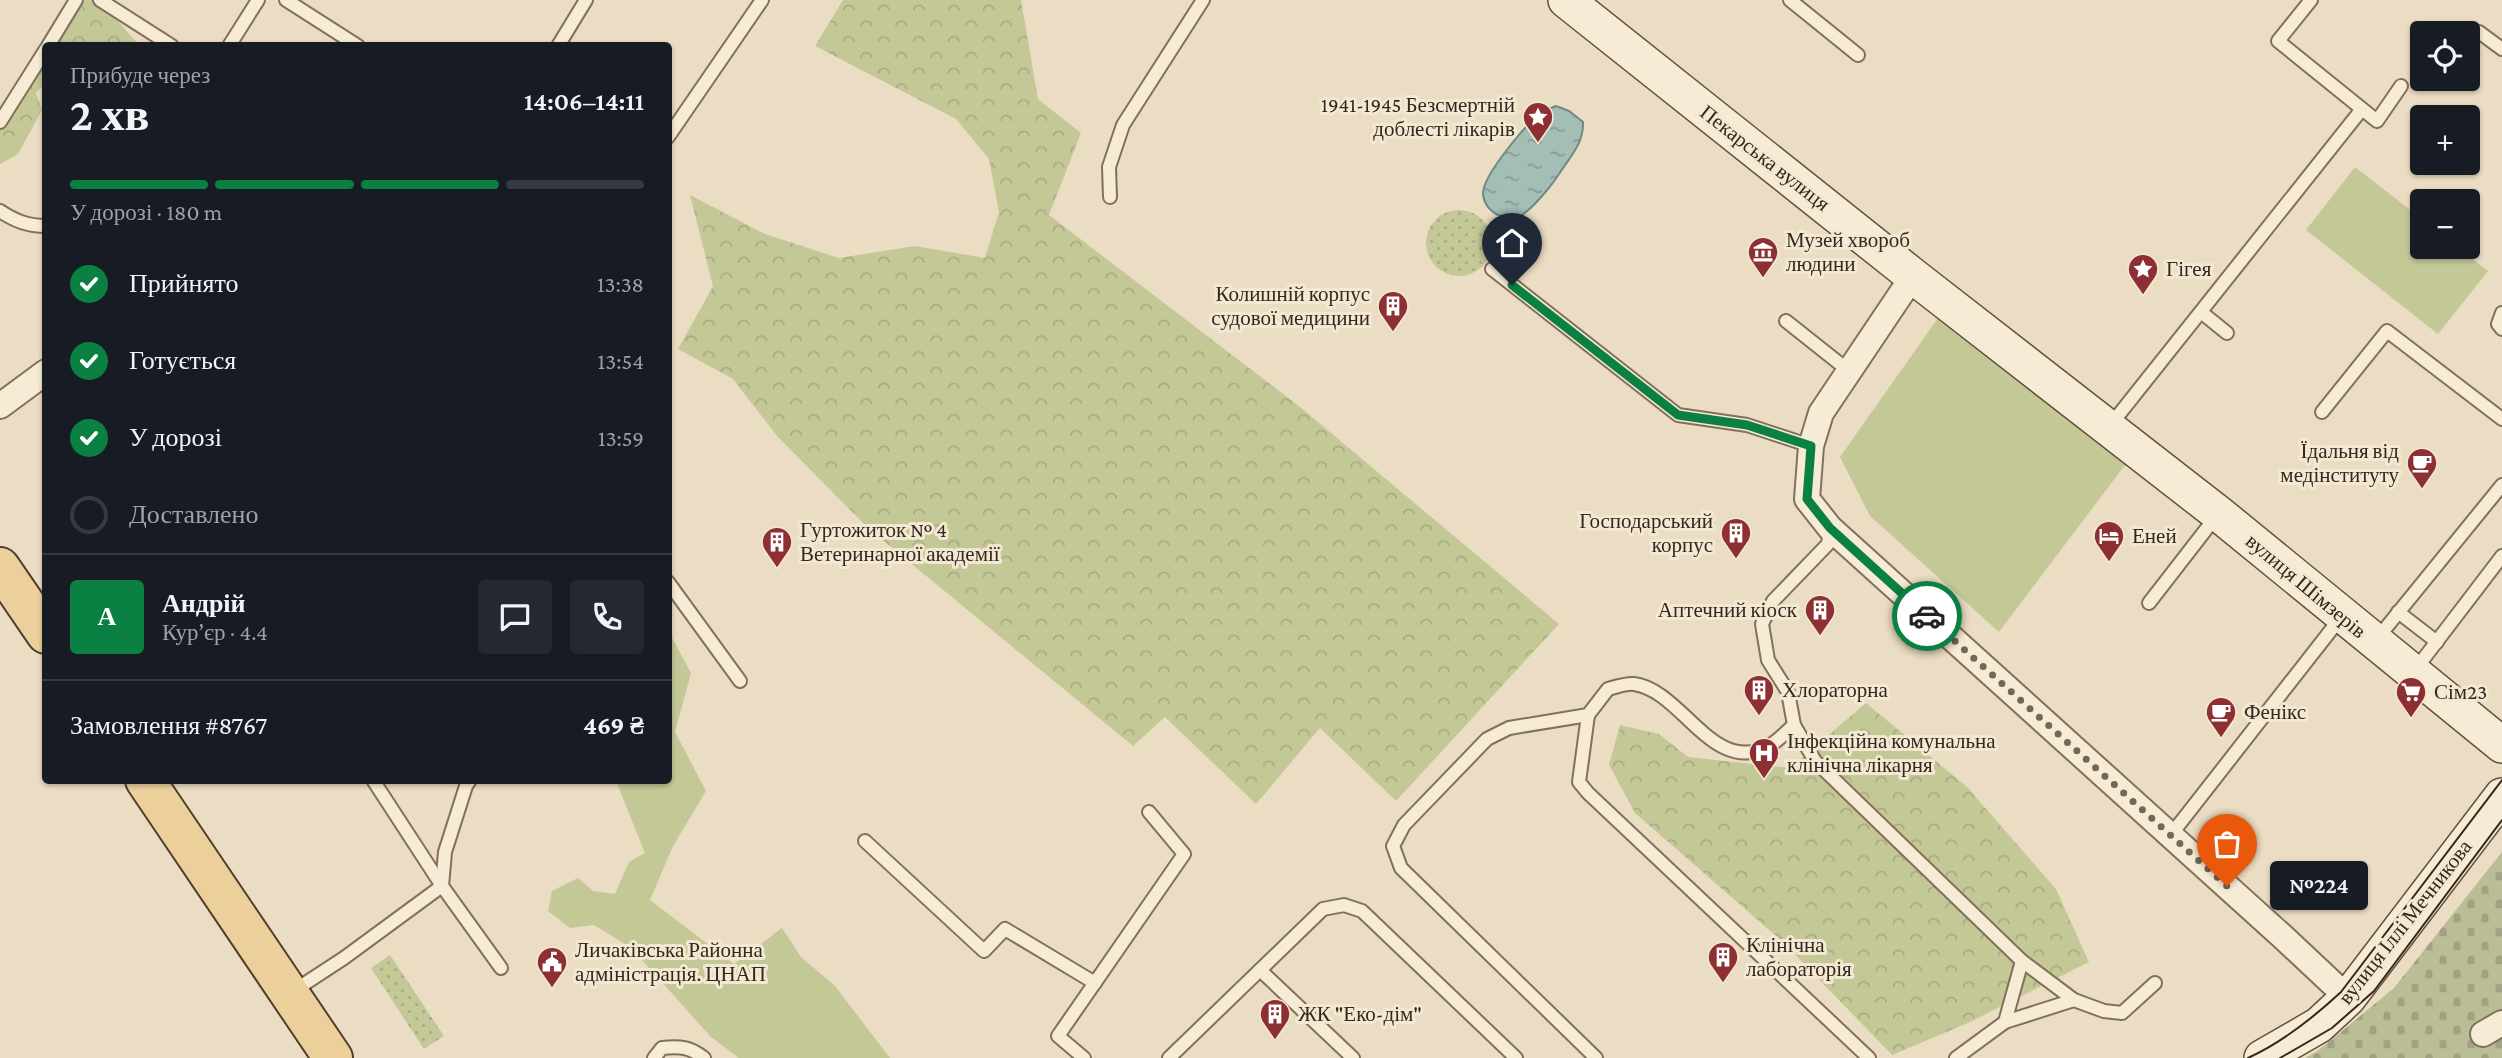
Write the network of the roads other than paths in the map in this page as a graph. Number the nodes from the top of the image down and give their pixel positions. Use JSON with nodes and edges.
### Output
{"nodes":[{"id":1,"x":76,"y":0,"type":"edge"},
{"id":2,"x":100,"y":0,"type":"edge"},
{"id":3,"x":258,"y":0,"type":"edge"},
{"id":4,"x":286,"y":0,"type":"edge"},
{"id":5,"x":586,"y":0,"type":"edge"},
{"id":6,"x":762,"y":0,"type":"edge"},
{"id":7,"x":1203,"y":0,"type":"edge"},
{"id":8,"x":1566,"y":0,"type":"edge"},
{"id":9,"x":1790,"y":0,"type":"edge"},
{"id":10,"x":2311,"y":0,"type":"edge"},
{"id":11,"x":2480,"y":33,"type":"edge"},
{"id":12,"x":50,"y":42,"type":"edge"},
{"id":13,"x":166,"y":42,"type":"edge"},
{"id":14,"x":232,"y":42,"type":"edge"},
{"id":15,"x":352,"y":42,"type":"edge"},
{"id":16,"x":560,"y":42,"type":"edge"},
{"id":17,"x":2502,"y":49,"type":"edge"},
{"id":18,"x":42,"y":55,"type":"edge"},
{"id":19,"x":1858,"y":55,"type":"dead end"},
{"id":20,"x":2401,"y":86,"type":"dead end"},
{"id":21,"x":2362,"y":109,"type":"junction"},
{"id":22,"x":0,"y":122,"type":"edge"},
{"id":23,"x":672,"y":130,"type":"edge"},
{"id":24,"x":1110,"y":197,"type":"dead end"},
{"id":25,"x":0,"y":211,"type":"edge"},
{"id":26,"x":42,"y":226,"type":"edge"},
{"id":27,"x":1492,"y":269,"type":"dead end"},
{"id":28,"x":1913,"y":275,"type":"junction"},
{"id":29,"x":2201,"y":312,"type":"junction"},
{"id":30,"x":2502,"y":313,"type":"edge"},
{"id":31,"x":1786,"y":321,"type":"dead end"},
{"id":32,"x":2502,"y":329,"type":"edge"},
{"id":33,"x":2227,"y":333,"type":"dead end"},
{"id":34,"x":1849,"y":371,"type":"junction"},
{"id":35,"x":42,"y":376,"type":"edge"},
{"id":36,"x":0,"y":406,"type":"edge"},
{"id":37,"x":2322,"y":412,"type":"dead end"},
{"id":38,"x":2502,"y":419,"type":"edge"},
{"id":39,"x":2109,"y":428,"type":"junction"},
{"id":40,"x":1811,"y":446,"type":"junction"},
{"id":41,"x":2502,"y":485,"type":"edge"},
{"id":42,"x":2219,"y":514,"type":"junction"},
{"id":43,"x":1830,"y":528,"type":"junction"},
{"id":44,"x":2502,"y":556,"type":"edge"},
{"id":45,"x":0,"y":567,"type":"edge"},
{"id":46,"x":672,"y":588,"type":"edge"},
{"id":47,"x":2149,"y":603,"type":"dead end"},
{"id":48,"x":2399,"y":612,"type":"junction"},
{"id":49,"x":2342,"y":616,"type":"junction"},
{"id":50,"x":42,"y":628,"type":"edge"},
{"id":51,"x":2374,"y":642,"type":"junction"},
{"id":52,"x":2437,"y":642,"type":"junction"},
{"id":53,"x":2412,"y":673,"type":"junction"},
{"id":54,"x":740,"y":681,"type":"dead end"},
{"id":55,"x":1588,"y":715,"type":"junction"},
{"id":56,"x":1794,"y":725,"type":"junction"},
{"id":57,"x":2502,"y":746,"type":"edge"},
{"id":58,"x":148,"y":784,"type":"edge"},
{"id":59,"x":376,"y":784,"type":"edge"},
{"id":60,"x":467,"y":784,"type":"edge"},
{"id":61,"x":2502,"y":796,"type":"edge"},
{"id":62,"x":1149,"y":812,"type":"dead end"},
{"id":63,"x":2171,"y":836,"type":"junction"},
{"id":64,"x":865,"y":841,"type":"dead end"},
{"id":65,"x":442,"y":886,"type":"junction"},
{"id":66,"x":2022,"y":961,"type":"junction"},
{"id":67,"x":501,"y":968,"type":"dead end"},
{"id":68,"x":1260,"y":970,"type":"junction"},
{"id":69,"x":1095,"y":983,"type":"junction"},
{"id":70,"x":2155,"y":983,"type":"dead end"},
{"id":71,"x":289,"y":995,"type":"junction"},
{"id":72,"x":2348,"y":998,"type":"junction"},
{"id":73,"x":2074,"y":1000,"type":"junction"},
{"id":74,"x":2005,"y":1022,"type":"junction"},
{"id":75,"x":333,"y":1058,"type":"edge"},
{"id":76,"x":654,"y":1058,"type":"edge"},
{"id":77,"x":704,"y":1058,"type":"edge"},
{"id":78,"x":1084,"y":1058,"type":"edge"},
{"id":79,"x":1169,"y":1058,"type":"edge"},
{"id":80,"x":1353,"y":1058,"type":"edge"},
{"id":81,"x":1516,"y":1058,"type":"edge"},
{"id":82,"x":1596,"y":1058,"type":"edge"},
{"id":83,"x":1869,"y":1058,"type":"edge"},
{"id":84,"x":1956,"y":1058,"type":"edge"},
{"id":85,"x":2262,"y":1058,"type":"edge"}],
"edges":[{"from":1,"to":12,"type":"lane"},
{"from":2,"to":13,"type":"lane"},
{"from":3,"to":14,"type":"lane"},
{"from":4,"to":15,"type":"lane"},
{"from":5,"to":16,"type":"lane"},
{"from":6,"to":23,"type":"lane"},
{"from":7,"to":24,"type":"lane"},
{"from":8,"to":28,"type":"street","name":"Пекарська вулиця"},
{"from":9,"to":19,"type":"lane"},
{"from":10,"to":21,"type":"lane"},
{"from":11,"to":17,"type":"lane"},
{"from":18,"to":22,"type":"lane"},
{"from":20,"to":21,"type":"lane"},
{"from":21,"to":29,"type":"lane"},
{"from":25,"to":26,"type":"lane"},
{"from":27,"to":40,"type":"lane"},
{"from":28,"to":34,"type":"street"},
{"from":28,"to":39,"type":"street","name":"вулиця Шімзерів"},
{"from":29,"to":33,"type":"lane"},
{"from":29,"to":39,"type":"lane"},
{"from":30,"to":32,"type":"lane"},
{"from":31,"to":34,"type":"lane"},
{"from":34,"to":40,"type":"street"},
{"from":35,"to":36,"type":"street"},
{"from":37,"to":38,"type":"lane"},
{"from":39,"to":42,"type":"street","name":"вулиця Шімзерів"},
{"from":40,"to":43,"type":"street"},
{"from":41,"to":48,"type":"lane"},
{"from":42,"to":47,"type":"lane"},
{"from":42,"to":49,"type":"street","name":"вулиця Шімзерів"},
{"from":43,"to":56,"type":"lane"},
{"from":43,"to":63,"type":"street"},
{"from":44,"to":52,"type":"lane"},
{"from":45,"to":50,"type":"main road"},
{"from":46,"to":54,"type":"lane"},
{"from":48,"to":51,"type":"lane"},
{"from":48,"to":52,"type":"lane"},
{"from":49,"to":51,"type":"street","name":"вулиця Шімзерів"},
{"from":49,"to":63,"type":"lane"},
{"from":51,"to":53,"type":"street","name":"вулиця Шімзерів"},
{"from":52,"to":53,"type":"lane"},
{"from":53,"to":57,"type":"street","name":"вулиця Шімзерів"},
{"from":55,"to":56,"type":"lane"},
{"from":55,"to":82,"type":"lane"},
{"from":55,"to":83,"type":"lane"},
{"from":56,"to":66,"type":"lane"},
{"from":58,"to":71,"type":"main road"},
{"from":59,"to":65,"type":"lane"},
{"from":60,"to":65,"type":"lane"},
{"from":61,"to":72,"type":"street","name":"вулиця Іллі Мечникова"},
{"from":62,"to":69,"type":"lane"},
{"from":63,"to":72,"type":"street"},
{"from":64,"to":69,"type":"lane"},
{"from":65,"to":67,"type":"lane"},
{"from":65,"to":71,"type":"lane"},
{"from":66,"to":73,"type":"lane"},
{"from":66,"to":74,"type":"lane"},
{"from":68,"to":79,"type":"lane"},
{"from":68,"to":80,"type":"lane"},
{"from":68,"to":81,"type":"lane"},
{"from":69,"to":78,"type":"lane"},
{"from":70,"to":73,"type":"lane"},
{"from":71,"to":75,"type":"main road"},
{"from":72,"to":85,"type":"street","name":"вулиця Іллі Мечникова"},
{"from":73,"to":74,"type":"lane"},
{"from":74,"to":84,"type":"lane"},
{"from":76,"to":77,"type":"lane"}]}
